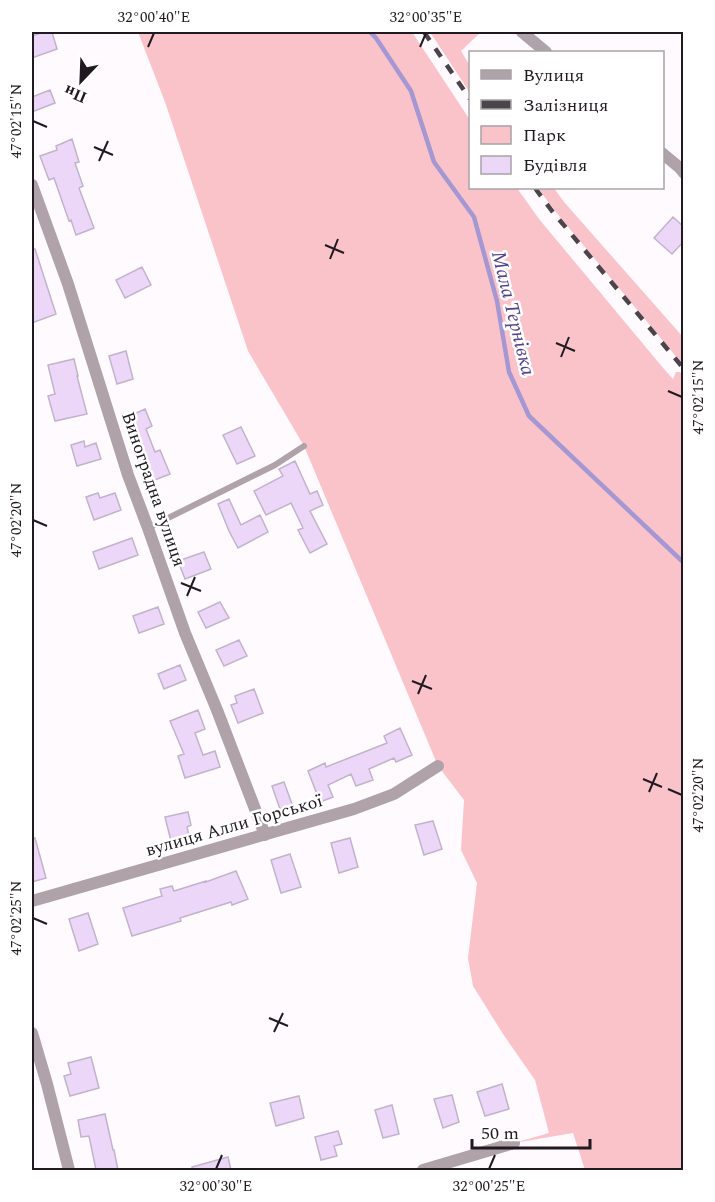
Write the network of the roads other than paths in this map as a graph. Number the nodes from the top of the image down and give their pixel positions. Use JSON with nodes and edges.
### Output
{"nodes":[{"id":1,"x":522,"y":32,"type":"edge"},
{"id":2,"x":545,"y":51,"type":"edge"},
{"id":3,"x":664,"y":154,"type":"edge"},
{"id":4,"x":684,"y":172,"type":"edge"},
{"id":5,"x":32,"y":185,"type":"edge"},
{"id":6,"x":304,"y":446,"type":"dead end"},
{"id":7,"x":148,"y":528,"type":"junction"},
{"id":8,"x":438,"y":766,"type":"dead end"},
{"id":9,"x":265,"y":836,"type":"junction"},
{"id":10,"x":32,"y":901,"type":"edge"},
{"id":11,"x":32,"y":1033,"type":"edge"},
{"id":12,"x":514,"y":1143,"type":"dead end"},
{"id":13,"x":69,"y":1170,"type":"edge"},
{"id":14,"x":423,"y":1170,"type":"edge"}],
"edges":[{"from":1,"to":2,"type":"street"},
{"from":3,"to":4,"type":"street"},
{"from":5,"to":7,"type":"street","name":"Виноградна вулиця"},
{"from":6,"to":7,"type":"lane"},
{"from":7,"to":9,"type":"street","name":"Виноградна вулиця"},
{"from":8,"to":9,"type":"street","name":"вулиця Алли Горської"},
{"from":9,"to":10,"type":"street","name":"вулиця Алли Горської"},
{"from":11,"to":13,"type":"street"},
{"from":12,"to":14,"type":"street"}]}
